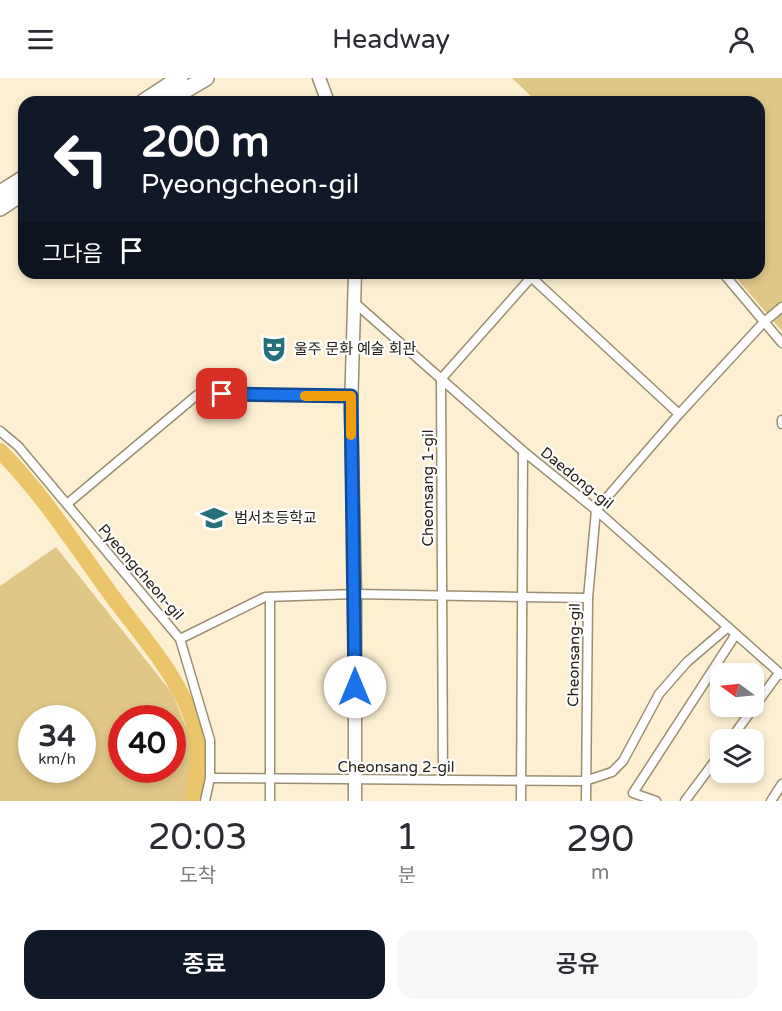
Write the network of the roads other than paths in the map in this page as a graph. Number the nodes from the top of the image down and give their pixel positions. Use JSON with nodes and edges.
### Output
{"nodes":[{"id":1,"x":180,"y":78,"type":"edge"},
{"id":2,"x":206,"y":78,"type":"edge"},
{"id":3,"x":320,"y":78,"type":"edge"},
{"id":4,"x":152,"y":96,"type":"edge"},
{"id":5,"x":175,"y":96,"type":"edge"},
{"id":6,"x":326,"y":96,"type":"edge"},
{"id":7,"x":18,"y":182,"type":"edge"},
{"id":8,"x":0,"y":193,"type":"edge"},
{"id":9,"x":18,"y":196,"type":"edge"},
{"id":10,"x":0,"y":208,"type":"edge"},
{"id":11,"x":355,"y":279,"type":"edge"},
{"id":12,"x":529,"y":279,"type":"edge"},
{"id":13,"x":537,"y":279,"type":"edge"},
{"id":14,"x":728,"y":279,"type":"edge"},
{"id":15,"x":355,"y":303,"type":"junction"},
{"id":16,"x":782,"y":307,"type":"edge"},
{"id":17,"x":764,"y":322,"type":"junction"},
{"id":18,"x":782,"y":343,"type":"edge"},
{"id":19,"x":441,"y":378,"type":"junction"},
{"id":20,"x":351,"y":396,"type":"junction"},
{"id":21,"x":679,"y":414,"type":"junction"},
{"id":22,"x":0,"y":430,"type":"edge"},
{"id":23,"x":523,"y":451,"type":"junction"},
{"id":24,"x":67,"y":504,"type":"junction"},
{"id":25,"x":596,"y":510,"type":"junction"},
{"id":26,"x":355,"y":594,"type":"junction"},
{"id":27,"x":523,"y":596,"type":"junction"},
{"id":28,"x":270,"y":597,"type":"junction"},
{"id":29,"x":441,"y":597,"type":"junction"},
{"id":30,"x":588,"y":598,"type":"junction"},
{"id":31,"x":728,"y":627,"type":"junction"},
{"id":32,"x":736,"y":634,"type":"junction"},
{"id":33,"x":180,"y":639,"type":"junction"},
{"id":34,"x":781,"y":674,"type":"edge"},
{"id":35,"x":738,"y":729,"type":"edge"},
{"id":36,"x":710,"y":767,"type":"edge"},
{"id":37,"x":210,"y":778,"type":"junction"},
{"id":38,"x":270,"y":780,"type":"junction"},
{"id":39,"x":355,"y":780,"type":"junction"},
{"id":40,"x":443,"y":780,"type":"junction"},
{"id":41,"x":521,"y":781,"type":"junction"},
{"id":42,"x":585,"y":781,"type":"junction"},
{"id":43,"x":782,"y":784,"type":"edge"},
{"id":44,"x":205,"y":801,"type":"edge"},
{"id":45,"x":270,"y":801,"type":"edge"},
{"id":46,"x":355,"y":801,"type":"edge"},
{"id":47,"x":521,"y":801,"type":"edge"},
{"id":48,"x":586,"y":801,"type":"edge"},
{"id":49,"x":656,"y":801,"type":"edge"},
{"id":50,"x":685,"y":801,"type":"edge"},
{"id":51,"x":771,"y":801,"type":"edge"}],
"edges":[{"from":1,"to":4,"type":"highway"},
{"from":2,"to":5,"type":"highway"},
{"from":3,"to":6,"type":"street"},
{"from":7,"to":8,"type":"highway"},
{"from":9,"to":10,"type":"highway"},
{"from":11,"to":15,"type":"street"},
{"from":12,"to":19,"type":"street"},
{"from":13,"to":21,"type":"street"},
{"from":14,"to":17,"type":"street"},
{"from":15,"to":19,"type":"street","name":"Daedong-gil"},
{"from":15,"to":20,"type":"street"},
{"from":16,"to":17,"type":"street"},
{"from":17,"to":18,"type":"street"},
{"from":17,"to":21,"type":"street"},
{"from":19,"to":23,"type":"street","name":"Daedong-gil"},
{"from":19,"to":29,"type":"street","name":"Cheonsang 1-gil"},
{"from":20,"to":24,"type":"street"},
{"from":20,"to":26,"type":"street"},
{"from":21,"to":25,"type":"street"},
{"from":22,"to":24,"type":"street","name":"Pyeongcheon-gil"},
{"from":23,"to":25,"type":"street","name":"Daedong-gil"},
{"from":23,"to":27,"type":"street"},
{"from":24,"to":33,"type":"street","name":"Pyeongcheon-gil"},
{"from":25,"to":30,"type":"street","name":"Cheonsang-gil"},
{"from":25,"to":31,"type":"street","name":"Daedong-gil"},
{"from":26,"to":28,"type":"street"},
{"from":26,"to":29,"type":"street"},
{"from":26,"to":39,"type":"street"},
{"from":27,"to":29,"type":"street"},
{"from":27,"to":30,"type":"street"},
{"from":27,"to":41,"type":"street"},
{"from":28,"to":33,"type":"street"},
{"from":28,"to":38,"type":"street"},
{"from":29,"to":40,"type":"street","name":"Cheonsang 1-gil"},
{"from":30,"to":42,"type":"street","name":"Cheonsang-gil"},
{"from":31,"to":32,"type":"street","name":"Daedong-gil"},
{"from":31,"to":42,"type":"street","name":"Cheonsang 2-gil"},
{"from":32,"to":34,"type":"street","name":"Daedong-gil"},
{"from":32,"to":49,"type":"street"},
{"from":33,"to":37,"type":"street","name":"Pyeongcheon-gil"},
{"from":34,"to":35,"type":"street"},
{"from":36,"to":50,"type":"street"},
{"from":37,"to":38,"type":"street","name":"Cheonsang 2-gil"},
{"from":37,"to":44,"type":"street","name":"Pyeongcheon-gil"},
{"from":38,"to":39,"type":"street","name":"Cheonsang 2-gil"},
{"from":38,"to":45,"type":"street"},
{"from":39,"to":40,"type":"street","name":"Cheonsang 2-gil"},
{"from":39,"to":46,"type":"street"},
{"from":40,"to":41,"type":"street","name":"Cheonsang 2-gil"},
{"from":41,"to":42,"type":"street","name":"Cheonsang 2-gil"},
{"from":41,"to":47,"type":"street"},
{"from":42,"to":48,"type":"street","name":"Cheonsang-gil"},
{"from":43,"to":51,"type":"street"}]}
